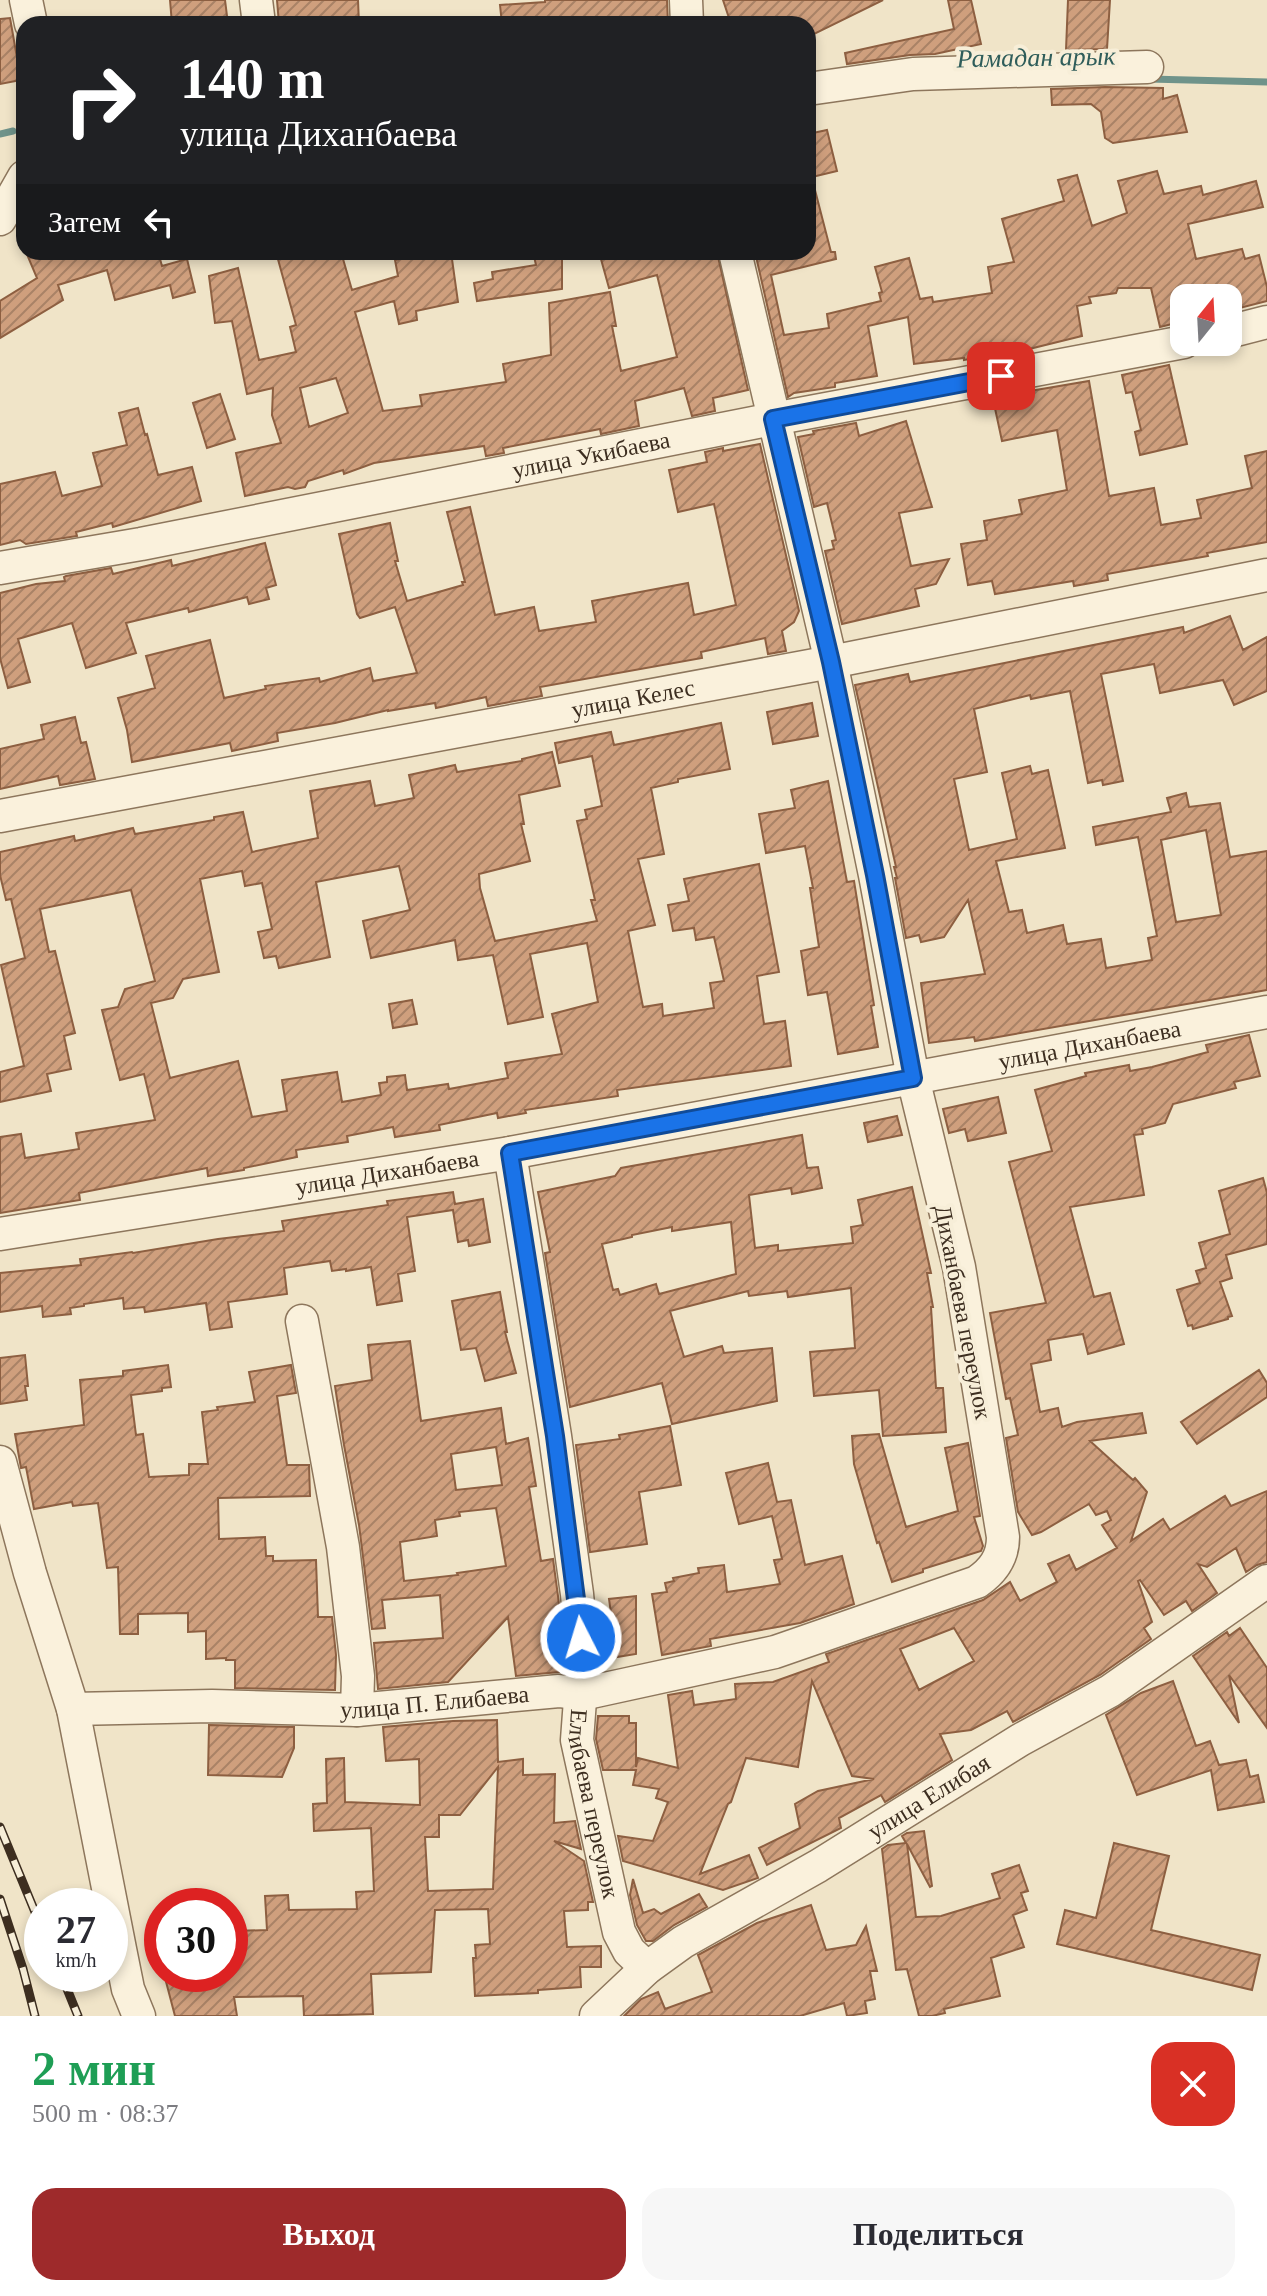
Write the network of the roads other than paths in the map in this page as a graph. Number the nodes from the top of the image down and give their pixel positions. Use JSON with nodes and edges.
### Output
{"nodes":[{"id":1,"x":1147,"y":67,"type":"dead end"},
{"id":2,"x":816,"y":88,"type":"edge"},
{"id":3,"x":16,"y":191,"type":"edge"},
{"id":4,"x":0,"y":219,"type":"edge"},
{"id":5,"x":737,"y":260,"type":"edge"},
{"id":6,"x":1267,"y":322,"type":"edge"},
{"id":7,"x":1242,"y":328,"type":"edge"},
{"id":8,"x":1170,"y":345,"type":"edge"},
{"id":9,"x":773,"y":419,"type":"junction"},
{"id":10,"x":0,"y":568,"type":"edge"},
{"id":11,"x":1267,"y":575,"type":"edge"},
{"id":12,"x":831,"y":662,"type":"junction"},
{"id":13,"x":0,"y":816,"type":"edge"},
{"id":14,"x":1267,"y":1012,"type":"edge"},
{"id":15,"x":913,"y":1078,"type":"junction"},
{"id":16,"x":510,"y":1153,"type":"junction"},
{"id":17,"x":0,"y":1234,"type":"edge"},
{"id":18,"x":302,"y":1321,"type":"dead end"},
{"id":19,"x":0,"y":1462,"type":"edge"},
{"id":20,"x":1002,"y":1549,"type":"joint"},
{"id":21,"x":1267,"y":1581,"type":"edge"},
{"id":22,"x":582,"y":1694,"type":"junction"},
{"id":23,"x":73,"y":1709,"type":"junction"},
{"id":24,"x":357,"y":1710,"type":"junction"},
{"id":25,"x":647,"y":1968,"type":"junction"},
{"id":26,"x":139,"y":2016,"type":"edge"},
{"id":27,"x":596,"y":2016,"type":"edge"}],
"edges":[{"from":1,"to":2,"type":"street"},
{"from":3,"to":4,"type":"street"},
{"from":5,"to":9,"type":"street"},
{"from":6,"to":7,"type":"street"},
{"from":8,"to":9,"type":"street","name":"улица Укибаева"},
{"from":9,"to":10,"type":"street","name":"улица Укибаева"},
{"from":9,"to":12,"type":"street"},
{"from":11,"to":12,"type":"street","name":"улица Келес"},
{"from":12,"to":13,"type":"street","name":"улица Келес"},
{"from":12,"to":15,"type":"street"},
{"from":14,"to":15,"type":"street","name":"улица Диханбаева"},
{"from":15,"to":16,"type":"street","name":"улица Диханбаева"},
{"from":15,"to":20,"type":"street","name":"Диханбаева переулок"},
{"from":16,"to":17,"type":"street","name":"улица Диханбаева"},
{"from":16,"to":22,"type":"street","name":"Елибаева переулок"},
{"from":18,"to":24,"type":"street"},
{"from":19,"to":23,"type":"street"},
{"from":20,"to":22,"type":"street","name":"улица П. Елибаева"},
{"from":21,"to":25,"type":"street","name":"улица Елибая"},
{"from":22,"to":24,"type":"street","name":"улица П. Елибаева"},
{"from":22,"to":25,"type":"street","name":"Елибаева переулок"},
{"from":23,"to":24,"type":"street","name":"улица П. Елибаева"},
{"from":23,"to":26,"type":"street"},
{"from":25,"to":27,"type":"street","name":"улица Елибая"}]}
